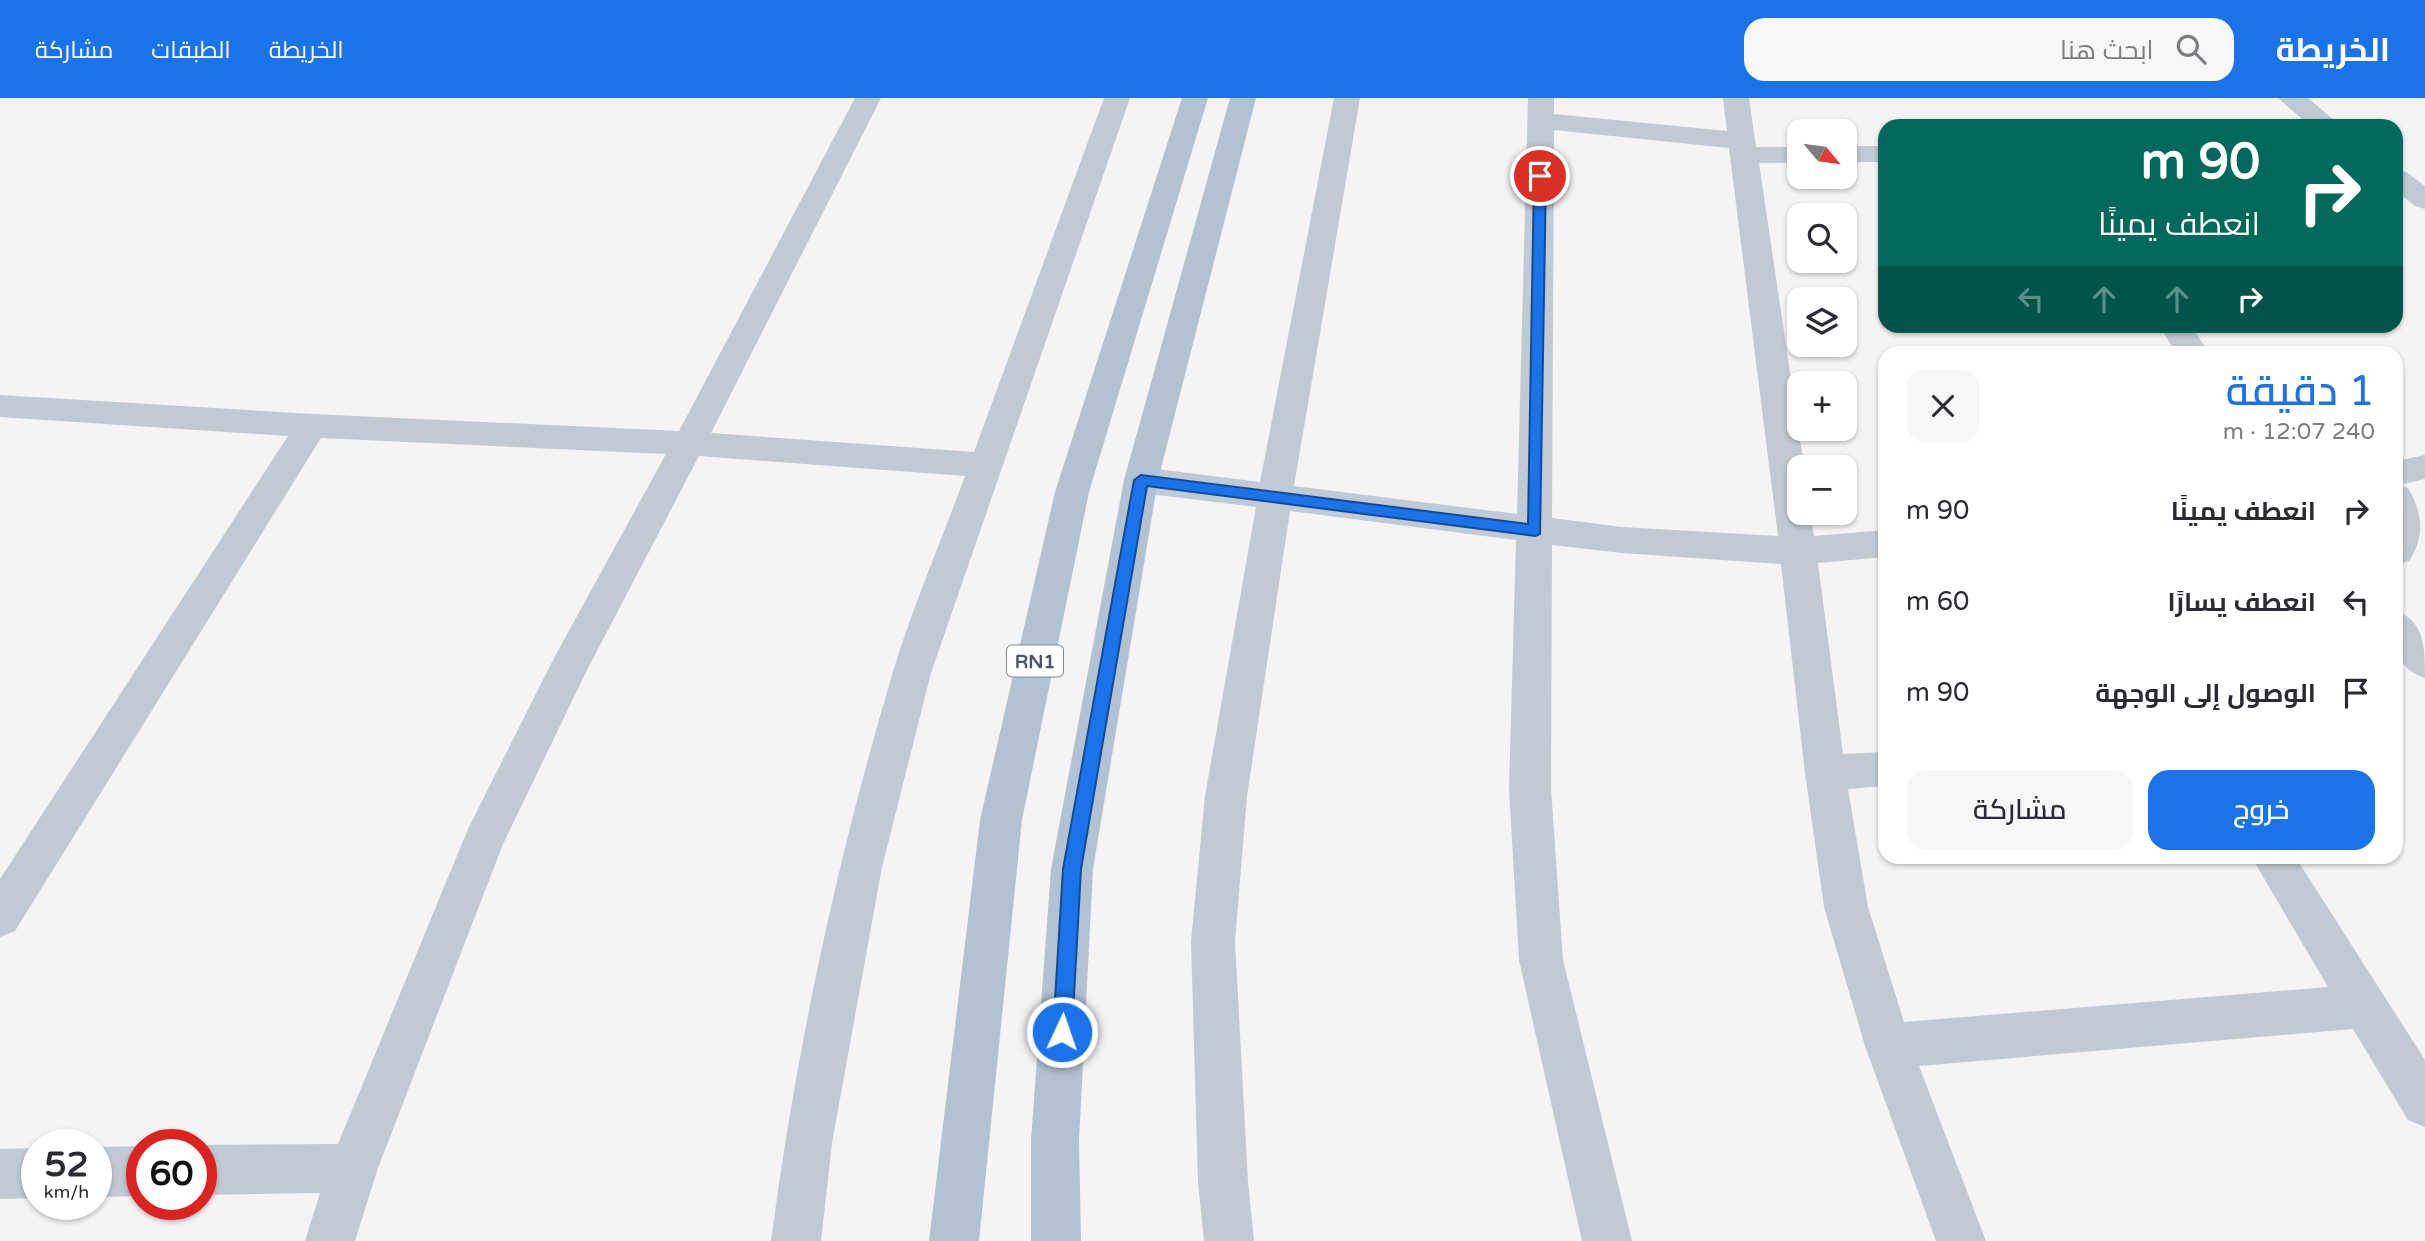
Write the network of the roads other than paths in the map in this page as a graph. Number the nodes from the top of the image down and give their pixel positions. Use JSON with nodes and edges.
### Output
{"nodes":[{"id":1,"x":868,"y":98,"type":"edge"},
{"id":2,"x":1117,"y":98,"type":"edge"},
{"id":3,"x":1195,"y":98,"type":"edge"},
{"id":4,"x":1243,"y":98,"type":"edge"},
{"id":5,"x":1347,"y":98,"type":"edge"},
{"id":6,"x":1737,"y":98,"type":"edge"},
{"id":7,"x":2291,"y":98,"type":"edge"},
{"id":8,"x":1541,"y":110,"type":"edge"},
{"id":9,"x":2318,"y":119,"type":"edge"},
{"id":10,"x":1742,"y":148,"type":"junction"},
{"id":11,"x":1787,"y":154,"type":"edge"},
{"id":12,"x":1857,"y":154,"type":"edge"},
{"id":13,"x":1878,"y":154,"type":"edge"},
{"id":14,"x":2403,"y":183,"type":"edge"},
{"id":15,"x":2425,"y":200,"type":"edge"},
{"id":16,"x":0,"y":406,"type":"edge"},
{"id":17,"x":312,"y":426,"type":"junction"},
{"id":18,"x":689,"y":443,"type":"junction"},
{"id":19,"x":986,"y":465,"type":"junction"},
{"id":20,"x":2425,"y":467,"type":"edge"},
{"id":21,"x":2403,"y":472,"type":"edge"},
{"id":22,"x":1141,"y":480,"type":"junction"},
{"id":23,"x":1275,"y":496,"type":"junction"},
{"id":24,"x":2403,"y":517,"type":"edge"},
{"id":25,"x":1535,"y":530,"type":"junction"},
{"id":26,"x":2403,"y":542,"type":"edge"},
{"id":27,"x":1878,"y":544,"type":"edge"},
{"id":28,"x":1798,"y":551,"type":"junction"},
{"id":29,"x":2403,"y":634,"type":"edge"},
{"id":30,"x":2425,"y":663,"type":"edge"},
{"id":31,"x":1878,"y":769,"type":"edge"},
{"id":32,"x":1825,"y":773,"type":"junction"},
{"id":33,"x":2277,"y":864,"type":"edge"},
{"id":34,"x":0,"y":916,"type":"edge"},
{"id":35,"x":2365,"y":1006,"type":"junction"},
{"id":36,"x":1888,"y":1046,"type":"junction"},
{"id":37,"x":2425,"y":1103,"type":"edge"},
{"id":38,"x":353,"y":1168,"type":"junction"},
{"id":39,"x":217,"y":1170,"type":"edge"},
{"id":40,"x":21,"y":1173,"type":"edge"},
{"id":41,"x":0,"y":1174,"type":"edge"},
{"id":42,"x":330,"y":1241,"type":"edge"},
{"id":43,"x":796,"y":1241,"type":"edge"},
{"id":44,"x":954,"y":1241,"type":"edge"},
{"id":45,"x":1056,"y":1241,"type":"edge"},
{"id":46,"x":1229,"y":1241,"type":"edge"},
{"id":47,"x":1607,"y":1241,"type":"edge"},
{"id":48,"x":1961,"y":1241,"type":"edge"}],
"edges":[{"from":1,"to":18,"type":"street"},
{"from":2,"to":19,"type":"street"},
{"from":3,"to":44,"type":"main road","number":"RN1"},
{"from":4,"to":22,"type":"main road"},
{"from":5,"to":23,"type":"street"},
{"from":6,"to":10,"type":"street"},
{"from":7,"to":9,"type":"street"},
{"from":8,"to":10,"type":"street"},
{"from":8,"to":25,"type":"street"},
{"from":10,"to":11,"type":"street"},
{"from":10,"to":28,"type":"street"},
{"from":12,"to":13,"type":"street"},
{"from":14,"to":15,"type":"street"},
{"from":16,"to":17,"type":"street"},
{"from":17,"to":18,"type":"street"},
{"from":17,"to":34,"type":"street"},
{"from":18,"to":19,"type":"street"},
{"from":18,"to":38,"type":"street"},
{"from":19,"to":43,"type":"street"},
{"from":20,"to":21,"type":"street"},
{"from":22,"to":23,"type":"street"},
{"from":22,"to":45,"type":"main road"},
{"from":23,"to":25,"type":"street"},
{"from":23,"to":46,"type":"street"},
{"from":24,"to":26,"type":"street"},
{"from":25,"to":28,"type":"street"},
{"from":25,"to":47,"type":"street"},
{"from":27,"to":28,"type":"street"},
{"from":28,"to":32,"type":"street"},
{"from":29,"to":30,"type":"street"},
{"from":31,"to":32,"type":"street"},
{"from":32,"to":36,"type":"street"},
{"from":33,"to":35,"type":"street"},
{"from":35,"to":36,"type":"street"},
{"from":35,"to":37,"type":"street"},
{"from":36,"to":48,"type":"street"},
{"from":38,"to":39,"type":"street"},
{"from":38,"to":42,"type":"street"},
{"from":40,"to":41,"type":"street"}]}
